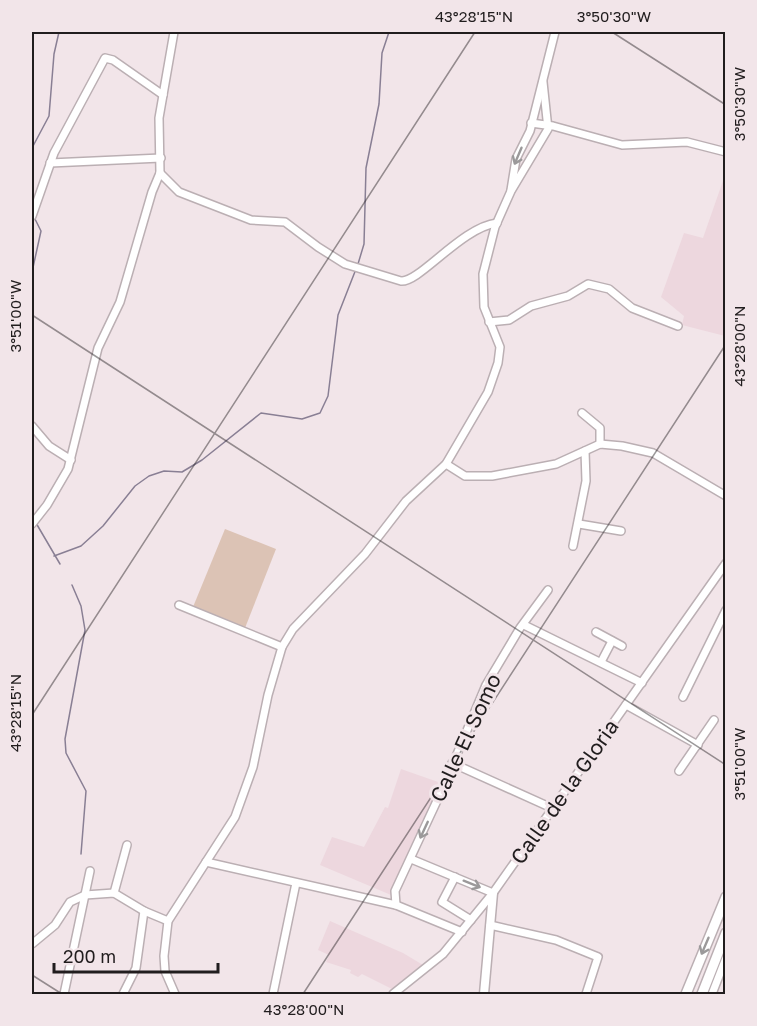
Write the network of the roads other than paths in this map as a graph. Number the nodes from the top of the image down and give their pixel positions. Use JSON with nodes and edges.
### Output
{"nodes":[{"id":1,"x":174,"y":32,"type":"edge"},
{"id":2,"x":555,"y":32,"type":"edge"},
{"id":3,"x":543,"y":82,"type":"junction"},
{"id":4,"x":163,"y":95,"type":"junction"},
{"id":5,"x":531,"y":123,"type":"junction"},
{"id":6,"x":548,"y":125,"type":"junction"},
{"id":7,"x":726,"y":152,"type":"edge"},
{"id":8,"x":160,"y":158,"type":"junction"},
{"id":9,"x":50,"y":164,"type":"junction"},
{"id":10,"x":160,"y":172,"type":"junction"},
{"id":11,"x":511,"y":191,"type":"junction"},
{"id":12,"x":32,"y":216,"type":"edge"},
{"id":13,"x":497,"y":223,"type":"junction"},
{"id":14,"x":489,"y":322,"type":"junction"},
{"id":15,"x":678,"y":326,"type":"dead end"},
{"id":16,"x":582,"y":413,"type":"dead end"},
{"id":17,"x":32,"y":426,"type":"edge"},
{"id":18,"x":600,"y":444,"type":"junction"},
{"id":19,"x":585,"y":451,"type":"junction"},
{"id":20,"x":71,"y":460,"type":"junction"},
{"id":21,"x":446,"y":464,"type":"junction"},
{"id":22,"x":726,"y":496,"type":"edge"},
{"id":23,"x":32,"y":524,"type":"edge"},
{"id":24,"x":579,"y":524,"type":"junction"},
{"id":25,"x":621,"y":531,"type":"dead end"},
{"id":26,"x":573,"y":546,"type":"dead end"},
{"id":27,"x":726,"y":563,"type":"edge"},
{"id":28,"x":548,"y":590,"type":"dead end"},
{"id":29,"x":179,"y":605,"type":"dead end"},
{"id":30,"x":726,"y":610,"type":"edge"},
{"id":31,"x":524,"y":625,"type":"junction"},
{"id":32,"x":596,"y":632,"type":"dead end"},
{"id":33,"x":612,"y":641,"type":"junction"},
{"id":34,"x":622,"y":646,"type":"dead end"},
{"id":35,"x":282,"y":647,"type":"junction"},
{"id":36,"x":601,"y":662,"type":"junction"},
{"id":37,"x":642,"y":683,"type":"junction"},
{"id":38,"x":683,"y":697,"type":"dead end"},
{"id":39,"x":626,"y":705,"type":"junction"},
{"id":40,"x":714,"y":720,"type":"dead end"},
{"id":41,"x":698,"y":745,"type":"junction"},
{"id":42,"x":452,"y":763,"type":"junction"},
{"id":43,"x":679,"y":771,"type":"dead end"},
{"id":44,"x":554,"y":809,"type":"junction"},
{"id":45,"x":127,"y":845,"type":"dead end"},
{"id":46,"x":411,"y":859,"type":"junction"},
{"id":47,"x":206,"y":862,"type":"junction"},
{"id":48,"x":90,"y":871,"type":"dead end"},
{"id":49,"x":454,"y":877,"type":"junction"},
{"id":50,"x":296,"y":883,"type":"junction"},
{"id":51,"x":114,"y":893,"type":"junction"},
{"id":52,"x":493,"y":893,"type":"junction"},
{"id":53,"x":85,"y":895,"type":"junction"},
{"id":54,"x":726,"y":897,"type":"edge"},
{"id":55,"x":487,"y":901,"type":"junction"},
{"id":56,"x":396,"y":905,"type":"junction"},
{"id":57,"x":144,"y":911,"type":"junction"},
{"id":58,"x":491,"y":911,"type":"junction"},
{"id":59,"x":471,"y":920,"type":"junction"},
{"id":60,"x":168,"y":921,"type":"junction"},
{"id":61,"x":490,"y":925,"type":"junction"},
{"id":62,"x":462,"y":932,"type":"junction"},
{"id":63,"x":726,"y":933,"type":"edge"},
{"id":64,"x":32,"y":944,"type":"edge"},
{"id":65,"x":726,"y":958,"type":"edge"},
{"id":66,"x":64,"y":994,"type":"edge"},
{"id":67,"x":123,"y":994,"type":"edge"},
{"id":68,"x":175,"y":994,"type":"edge"},
{"id":69,"x":273,"y":994,"type":"edge"},
{"id":70,"x":393,"y":994,"type":"edge"},
{"id":71,"x":484,"y":994,"type":"edge"},
{"id":72,"x":586,"y":994,"type":"edge"},
{"id":73,"x":686,"y":994,"type":"edge"},
{"id":74,"x":702,"y":994,"type":"edge"},
{"id":75,"x":712,"y":994,"type":"edge"}],
"edges":[{"from":1,"to":4,"type":"street"},
{"from":2,"to":3,"type":"street"},
{"from":3,"to":5,"type":"street"},
{"from":3,"to":6,"type":"street"},
{"from":4,"to":8,"type":"street"},
{"from":4,"to":9,"type":"street"},
{"from":5,"to":6,"type":"street"},
{"from":5,"to":11,"type":"street","one_way":true},
{"from":6,"to":7,"type":"street"},
{"from":6,"to":11,"type":"street"},
{"from":8,"to":9,"type":"street"},
{"from":8,"to":10,"type":"street"},
{"from":9,"to":12,"type":"street"},
{"from":10,"to":13,"type":"street"},
{"from":10,"to":20,"type":"street"},
{"from":11,"to":13,"type":"street"},
{"from":13,"to":14,"type":"street"},
{"from":14,"to":15,"type":"street"},
{"from":14,"to":21,"type":"street"},
{"from":16,"to":18,"type":"street"},
{"from":17,"to":20,"type":"street"},
{"from":18,"to":19,"type":"street"},
{"from":18,"to":22,"type":"street"},
{"from":19,"to":21,"type":"street"},
{"from":19,"to":24,"type":"street"},
{"from":20,"to":23,"type":"street"},
{"from":21,"to":35,"type":"street"},
{"from":24,"to":25,"type":"street"},
{"from":24,"to":26,"type":"street"},
{"from":27,"to":37,"type":"street","name":"Calle de la Gloria"},
{"from":28,"to":31,"type":"street","name":"Calle El Somo"},
{"from":29,"to":35,"type":"street"},
{"from":30,"to":38,"type":"street"},
{"from":31,"to":36,"type":"street"},
{"from":31,"to":42,"type":"street","name":"Calle El Somo"},
{"from":32,"to":33,"type":"street"},
{"from":33,"to":34,"type":"street"},
{"from":33,"to":36,"type":"street"},
{"from":35,"to":47,"type":"street"},
{"from":36,"to":37,"type":"street"},
{"from":37,"to":39,"type":"street","name":"Calle de la Gloria"},
{"from":39,"to":41,"type":"street"},
{"from":39,"to":44,"type":"street","name":"Calle de la Gloria"},
{"from":40,"to":41,"type":"street"},
{"from":41,"to":43,"type":"street"},
{"from":42,"to":44,"type":"street"},
{"from":42,"to":46,"type":"street","name":"Calle El Somo","one_way":true},
{"from":44,"to":52,"type":"street","name":"Calle de la Gloria"},
{"from":45,"to":51,"type":"street"},
{"from":46,"to":49,"type":"street"},
{"from":46,"to":56,"type":"street","name":"Calle El Somo"},
{"from":47,"to":50,"type":"street"},
{"from":47,"to":60,"type":"street"},
{"from":48,"to":53,"type":"street"},
{"from":49,"to":52,"type":"street","one_way":true},
{"from":49,"to":59,"type":"street"},
{"from":50,"to":56,"type":"street"},
{"from":50,"to":69,"type":"street"},
{"from":51,"to":53,"type":"street"},
{"from":51,"to":57,"type":"street"},
{"from":52,"to":55,"type":"street","name":"Calle de la Gloria"},
{"from":52,"to":58,"type":"main road"},
{"from":53,"to":64,"type":"street"},
{"from":53,"to":66,"type":"street"},
{"from":54,"to":73,"type":"highway","one_way":true},
{"from":55,"to":58,"type":"main road"},
{"from":55,"to":59,"type":"street"},
{"from":56,"to":62,"type":"street"},
{"from":57,"to":60,"type":"street"},
{"from":57,"to":67,"type":"street"},
{"from":58,"to":61,"type":"main road"},
{"from":59,"to":62,"type":"street"},
{"from":60,"to":68,"type":"street"},
{"from":61,"to":71,"type":"main road"},
{"from":61,"to":72,"type":"street"},
{"from":62,"to":70,"type":"street"},
{"from":63,"to":74,"type":"highway"},
{"from":65,"to":75,"type":"street"}]}
